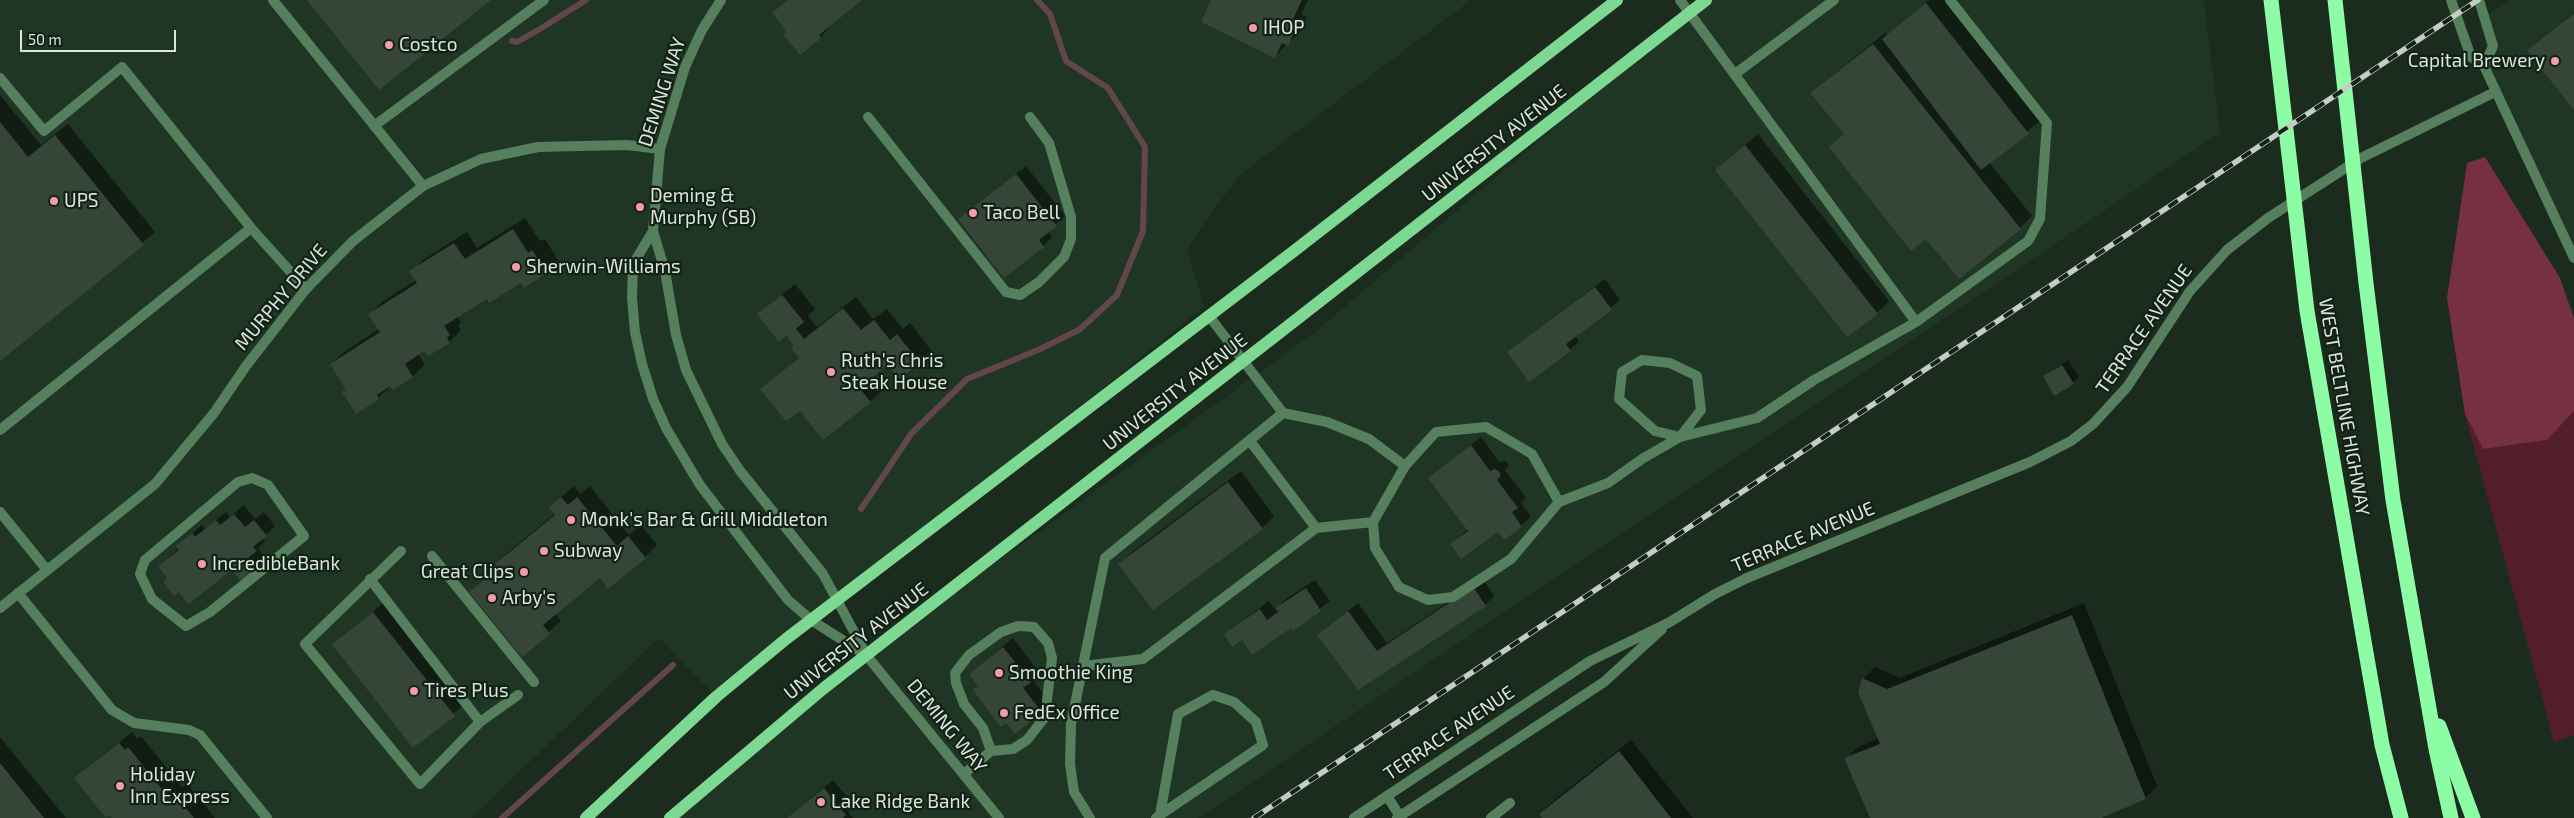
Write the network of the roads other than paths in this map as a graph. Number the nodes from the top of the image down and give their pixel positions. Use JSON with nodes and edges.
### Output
{"nodes":[{"id":1,"x":273,"y":0,"type":"edge"},
{"id":2,"x":544,"y":0,"type":"edge"},
{"id":3,"x":721,"y":0,"type":"edge"},
{"id":4,"x":1617,"y":0,"type":"edge"},
{"id":5,"x":1680,"y":0,"type":"edge"},
{"id":6,"x":1706,"y":0,"type":"edge"},
{"id":7,"x":1834,"y":0,"type":"edge"},
{"id":8,"x":1950,"y":0,"type":"edge"},
{"id":9,"x":2271,"y":0,"type":"edge"},
{"id":10,"x":2335,"y":0,"type":"edge"},
{"id":11,"x":2451,"y":0,"type":"edge"},
{"id":12,"x":2479,"y":0,"type":"edge"},
{"id":13,"x":1690,"y":13,"type":"junction"},
{"id":14,"x":2484,"y":66,"type":"junction"},
{"id":15,"x":1734,"y":74,"type":"junction"},
{"id":16,"x":0,"y":78,"type":"edge"},
{"id":17,"x":2496,"y":92,"type":"junction"},
{"id":18,"x":868,"y":117,"type":"dead end"},
{"id":19,"x":1030,"y":117,"type":"dead end"},
{"id":20,"x":374,"y":126,"type":"junction"},
{"id":21,"x":660,"y":149,"type":"junction"},
{"id":22,"x":423,"y":186,"type":"junction"},
{"id":23,"x":252,"y":228,"type":"junction"},
{"id":24,"x":653,"y":231,"type":"junction"},
{"id":25,"x":2573,"y":252,"type":"edge"},
{"id":26,"x":306,"y":290,"type":"junction"},
{"id":27,"x":1209,"y":316,"type":"junction"},
{"id":28,"x":1916,"y":322,"type":"junction"},
{"id":29,"x":1244,"y":362,"type":"junction"},
{"id":30,"x":1284,"y":413,"type":"junction"},
{"id":31,"x":0,"y":430,"type":"edge"},
{"id":32,"x":1680,"y":437,"type":"junction"},
{"id":33,"x":1250,"y":440,"type":"junction"},
{"id":34,"x":1406,"y":466,"type":"junction"},
{"id":35,"x":268,"y":485,"type":"joint"},
{"id":36,"x":1559,"y":502,"type":"junction"},
{"id":37,"x":0,"y":512,"type":"edge"},
{"id":38,"x":1373,"y":522,"type":"junction"},
{"id":39,"x":1316,"y":528,"type":"junction"},
{"id":40,"x":400,"y":551,"type":"dead end"},
{"id":41,"x":432,"y":556,"type":"dead end"},
{"id":42,"x":47,"y":570,"type":"junction"},
{"id":43,"x":370,"y":579,"type":"junction"},
{"id":44,"x":18,"y":594,"type":"junction"},
{"id":45,"x":837,"y":601,"type":"junction"},
{"id":46,"x":0,"y":608,"type":"edge"},
{"id":47,"x":811,"y":620,"type":"junction"},
{"id":48,"x":1670,"y":622,"type":"junction"},
{"id":49,"x":867,"y":656,"type":"junction"},
{"id":50,"x":1083,"y":666,"type":"junction"},
{"id":51,"x":534,"y":682,"type":"dead end"},
{"id":52,"x":2428,"y":694,"type":"junction"},
{"id":53,"x":518,"y":695,"type":"dead end"},
{"id":54,"x":480,"y":722,"type":"junction"},
{"id":55,"x":991,"y":751,"type":"junction"},
{"id":56,"x":964,"y":774,"type":"junction"},
{"id":57,"x":1387,"y":796,"type":"junction"},
{"id":58,"x":1510,"y":803,"type":"dead end"},
{"id":59,"x":1158,"y":816,"type":"edge"},
{"id":60,"x":1400,"y":817,"type":"edge"},
{"id":61,"x":2401,"y":817,"type":"edge"},
{"id":62,"x":267,"y":818,"type":"edge"},
{"id":63,"x":586,"y":818,"type":"edge"},
{"id":64,"x":670,"y":818,"type":"edge"},
{"id":65,"x":999,"y":818,"type":"edge"},
{"id":66,"x":1090,"y":818,"type":"edge"},
{"id":67,"x":1354,"y":818,"type":"edge"},
{"id":68,"x":1491,"y":818,"type":"edge"},
{"id":69,"x":2451,"y":818,"type":"edge"},
{"id":70,"x":2473,"y":818,"type":"edge"}],
"edges":[{"from":1,"to":20,"type":"street"},
{"from":2,"to":20,"type":"street"},
{"from":3,"to":21,"type":"street","name":"DEMING WAY"},
{"from":4,"to":27,"type":"main road","name":"UNIVERSITY AVENUE"},
{"from":5,"to":13,"type":"street"},
{"from":6,"to":13,"type":"main road","name":"UNIVERSITY AVENUE"},
{"from":7,"to":15,"type":"street"},
{"from":8,"to":28,"type":"street"},
{"from":9,"to":61,"type":"highway","name":"WEST BELTLINE HIGHWAY"},
{"from":10,"to":52,"type":"highway","name":"WEST BELTLINE HIGHWAY"},
{"from":11,"to":14,"type":"street"},
{"from":12,"to":14,"type":"street"},
{"from":13,"to":15,"type":"street"},
{"from":13,"to":29,"type":"main road","name":"UNIVERSITY AVENUE"},
{"from":14,"to":17,"type":"street"},
{"from":15,"to":28,"type":"street"},
{"from":16,"to":23,"type":"street"},
{"from":17,"to":25,"type":"street"},
{"from":17,"to":48,"type":"street","name":"TERRACE AVENUE"},
{"from":18,"to":19,"type":"street"},
{"from":20,"to":22,"type":"street"},
{"from":21,"to":22,"type":"street","name":"MURPHY DRIVE"},
{"from":21,"to":24,"type":"street","name":"DEMING WAY"},
{"from":22,"to":26,"type":"street","name":"MURPHY DRIVE"},
{"from":23,"to":26,"type":"street"},
{"from":23,"to":31,"type":"street"},
{"from":24,"to":45,"type":"street","name":"DEMING WAY"},
{"from":24,"to":47,"type":"street","name":"DEMING WAY"},
{"from":26,"to":42,"type":"street","name":"MURPHY DRIVE"},
{"from":27,"to":29,"type":"street"},
{"from":27,"to":45,"type":"main road","name":"UNIVERSITY AVENUE"},
{"from":28,"to":32,"type":"street"},
{"from":29,"to":30,"type":"street"},
{"from":29,"to":49,"type":"main road","name":"UNIVERSITY AVENUE"},
{"from":30,"to":33,"type":"street"},
{"from":30,"to":34,"type":"street"},
{"from":32,"to":32,"type":"street"},
{"from":32,"to":36,"type":"street"},
{"from":33,"to":39,"type":"street"},
{"from":33,"to":50,"type":"street"},
{"from":34,"to":36,"type":"street"},
{"from":34,"to":38,"type":"street"},
{"from":35,"to":35,"type":"street"},
{"from":36,"to":38,"type":"street"},
{"from":37,"to":42,"type":"street"},
{"from":38,"to":39,"type":"street"},
{"from":39,"to":50,"type":"street"},
{"from":40,"to":43,"type":"street"},
{"from":41,"to":51,"type":"street"},
{"from":42,"to":44,"type":"street","name":"MURPHY DRIVE"},
{"from":43,"to":54,"type":"street"},
{"from":43,"to":54,"type":"street"},
{"from":44,"to":46,"type":"street","name":"MURPHY DRIVE"},
{"from":44,"to":62,"type":"street"},
{"from":45,"to":47,"type":"main road","name":"UNIVERSITY AVENUE"},
{"from":45,"to":49,"type":"street","name":"DEMING WAY"},
{"from":47,"to":49,"type":"street","name":"DEMING WAY"},
{"from":47,"to":63,"type":"main road","name":"UNIVERSITY AVENUE"},
{"from":48,"to":57,"type":"street","name":"TERRACE AVENUE"},
{"from":48,"to":60,"type":"street","name":"TERRACE AVENUE"},
{"from":49,"to":56,"type":"street","name":"DEMING WAY"},
{"from":49,"to":64,"type":"main road","name":"UNIVERSITY AVENUE"},
{"from":50,"to":66,"type":"street"},
{"from":52,"to":69,"type":"highway","name":"WEST BELTLINE HIGHWAY"},
{"from":52,"to":70,"type":"highway"},
{"from":53,"to":54,"type":"street"},
{"from":55,"to":55,"type":"street"},
{"from":55,"to":56,"type":"street"},
{"from":56,"to":65,"type":"street","name":"DEMING WAY"},
{"from":57,"to":60,"type":"street"},
{"from":57,"to":67,"type":"street","name":"TERRACE AVENUE"},
{"from":58,"to":68,"type":"street"},
{"from":59,"to":59,"type":"street"}]}
